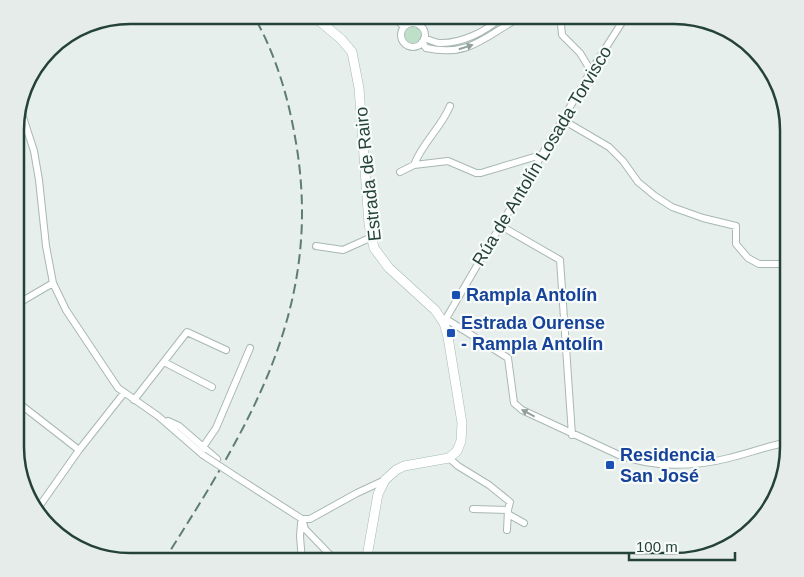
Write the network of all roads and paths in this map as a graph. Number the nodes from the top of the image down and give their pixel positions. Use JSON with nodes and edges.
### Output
{"nodes":[{"id":1,"x":323,"y":24,"type":"edge"},
{"id":2,"x":401,"y":24,"type":"edge"},
{"id":3,"x":410,"y":24,"type":"edge"},
{"id":4,"x":415,"y":24,"type":"edge"},
{"id":5,"x":491,"y":24,"type":"edge"},
{"id":6,"x":508,"y":24,"type":"edge"},
{"id":7,"x":562,"y":24,"type":"edge"},
{"id":8,"x":621,"y":24,"type":"edge"},
{"id":9,"x":420,"y":26,"type":"joint"},
{"id":10,"x":404,"y":27,"type":"junction"},
{"id":11,"x":423,"y":40,"type":"junction"},
{"id":12,"x":591,"y":71,"type":"junction"},
{"id":13,"x":450,"y":106,"type":"dead end"},
{"id":14,"x":563,"y":120,"type":"junction"},
{"id":15,"x":25,"y":122,"type":"edge"},
{"id":16,"x":544,"y":154,"type":"junction"},
{"id":17,"x":414,"y":165,"type":"junction"},
{"id":18,"x":400,"y":172,"type":"dead end"},
{"id":19,"x":501,"y":226,"type":"junction"},
{"id":20,"x":372,"y":237,"type":"junction"},
{"id":21,"x":316,"y":246,"type":"dead end"},
{"id":22,"x":780,"y":264,"type":"edge"},
{"id":23,"x":53,"y":283,"type":"junction"},
{"id":24,"x":24,"y":300,"type":"edge"},
{"id":25,"x":445,"y":321,"type":"junction"},
{"id":26,"x":250,"y":348,"type":"dead end"},
{"id":27,"x":226,"y":350,"type":"dead end"},
{"id":28,"x":164,"y":362,"type":"junction"},
{"id":29,"x":212,"y":387,"type":"dead end"},
{"id":30,"x":124,"y":393,"type":"junction"},
{"id":31,"x":134,"y":400,"type":"junction"},
{"id":32,"x":24,"y":407,"type":"edge"},
{"id":33,"x":158,"y":416,"type":"junction"},
{"id":34,"x":572,"y":434,"type":"junction"},
{"id":35,"x":780,"y":444,"type":"edge"},
{"id":36,"x":202,"y":447,"type":"junction"},
{"id":37,"x":79,"y":450,"type":"junction"},
{"id":38,"x":449,"y":458,"type":"junction"},
{"id":39,"x":217,"y":459,"type":"dead end"},
{"id":40,"x":385,"y":480,"type":"junction"},
{"id":41,"x":41,"y":504,"type":"edge"},
{"id":42,"x":473,"y":509,"type":"dead end"},
{"id":43,"x":508,"y":512,"type":"junction"},
{"id":44,"x":302,"y":519,"type":"junction"},
{"id":45,"x":524,"y":523,"type":"dead end"},
{"id":46,"x":507,"y":530,"type":"dead end"},
{"id":47,"x":301,"y":553,"type":"edge"},
{"id":48,"x":328,"y":553,"type":"edge"},
{"id":49,"x":368,"y":553,"type":"edge"}],
"edges":[{"from":1,"to":20,"type":"street","name":"Estrada de Rairo"},
{"from":2,"to":10,"type":"street"},
{"from":3,"to":10,"type":"street"},
{"from":4,"to":9,"type":"street"},
{"from":5,"to":11,"type":"street"},
{"from":11,"to":6,"type":"street","one_way":true},
{"from":7,"to":12,"type":"street"},
{"from":8,"to":12,"type":"street","name":"Rúa de Antolín Losada Torvisco"},
{"from":9,"to":11,"type":"street"},
{"from":10,"to":11,"type":"street"},
{"from":12,"to":14,"type":"street","name":"Rúa de Antolín Losada Torvisco"},
{"from":13,"to":17,"type":"street"},
{"from":14,"to":16,"type":"street","name":"Rúa de Antolín Losada Torvisco"},
{"from":14,"to":22,"type":"street"},
{"from":15,"to":23,"type":"street"},
{"from":16,"to":17,"type":"street"},
{"from":16,"to":19,"type":"street","name":"Rúa de Antolín Losada Torvisco"},
{"from":17,"to":18,"type":"street"},
{"from":19,"to":25,"type":"street","name":"Rúa de Antolín Losada Torvisco"},
{"from":19,"to":34,"type":"street"},
{"from":20,"to":21,"type":"street"},
{"from":20,"to":25,"type":"street","name":"Estrada de Rairo"},
{"from":23,"to":24,"type":"street"},
{"from":23,"to":30,"type":"street"},
{"from":34,"to":25,"type":"street","one_way":true},
{"from":25,"to":38,"type":"street","name":"Estrada de Rairo"},
{"from":26,"to":36,"type":"street"},
{"from":27,"to":28,"type":"street"},
{"from":28,"to":29,"type":"street"},
{"from":28,"to":31,"type":"street"},
{"from":30,"to":31,"type":"street"},
{"from":30,"to":37,"type":"street"},
{"from":31,"to":33,"type":"street"},
{"from":32,"to":37,"type":"street"},
{"from":33,"to":36,"type":"street"},
{"from":33,"to":44,"type":"street","bridge":true},
{"from":34,"to":35,"type":"street"},
{"from":36,"to":39,"type":"street"},
{"from":37,"to":41,"type":"street"},
{"from":38,"to":40,"type":"street"},
{"from":38,"to":43,"type":"street"},
{"from":40,"to":44,"type":"street"},
{"from":40,"to":49,"type":"street"},
{"from":42,"to":43,"type":"street"},
{"from":43,"to":45,"type":"street"},
{"from":43,"to":46,"type":"street"},
{"from":44,"to":47,"type":"street"},
{"from":44,"to":48,"type":"street"}]}
